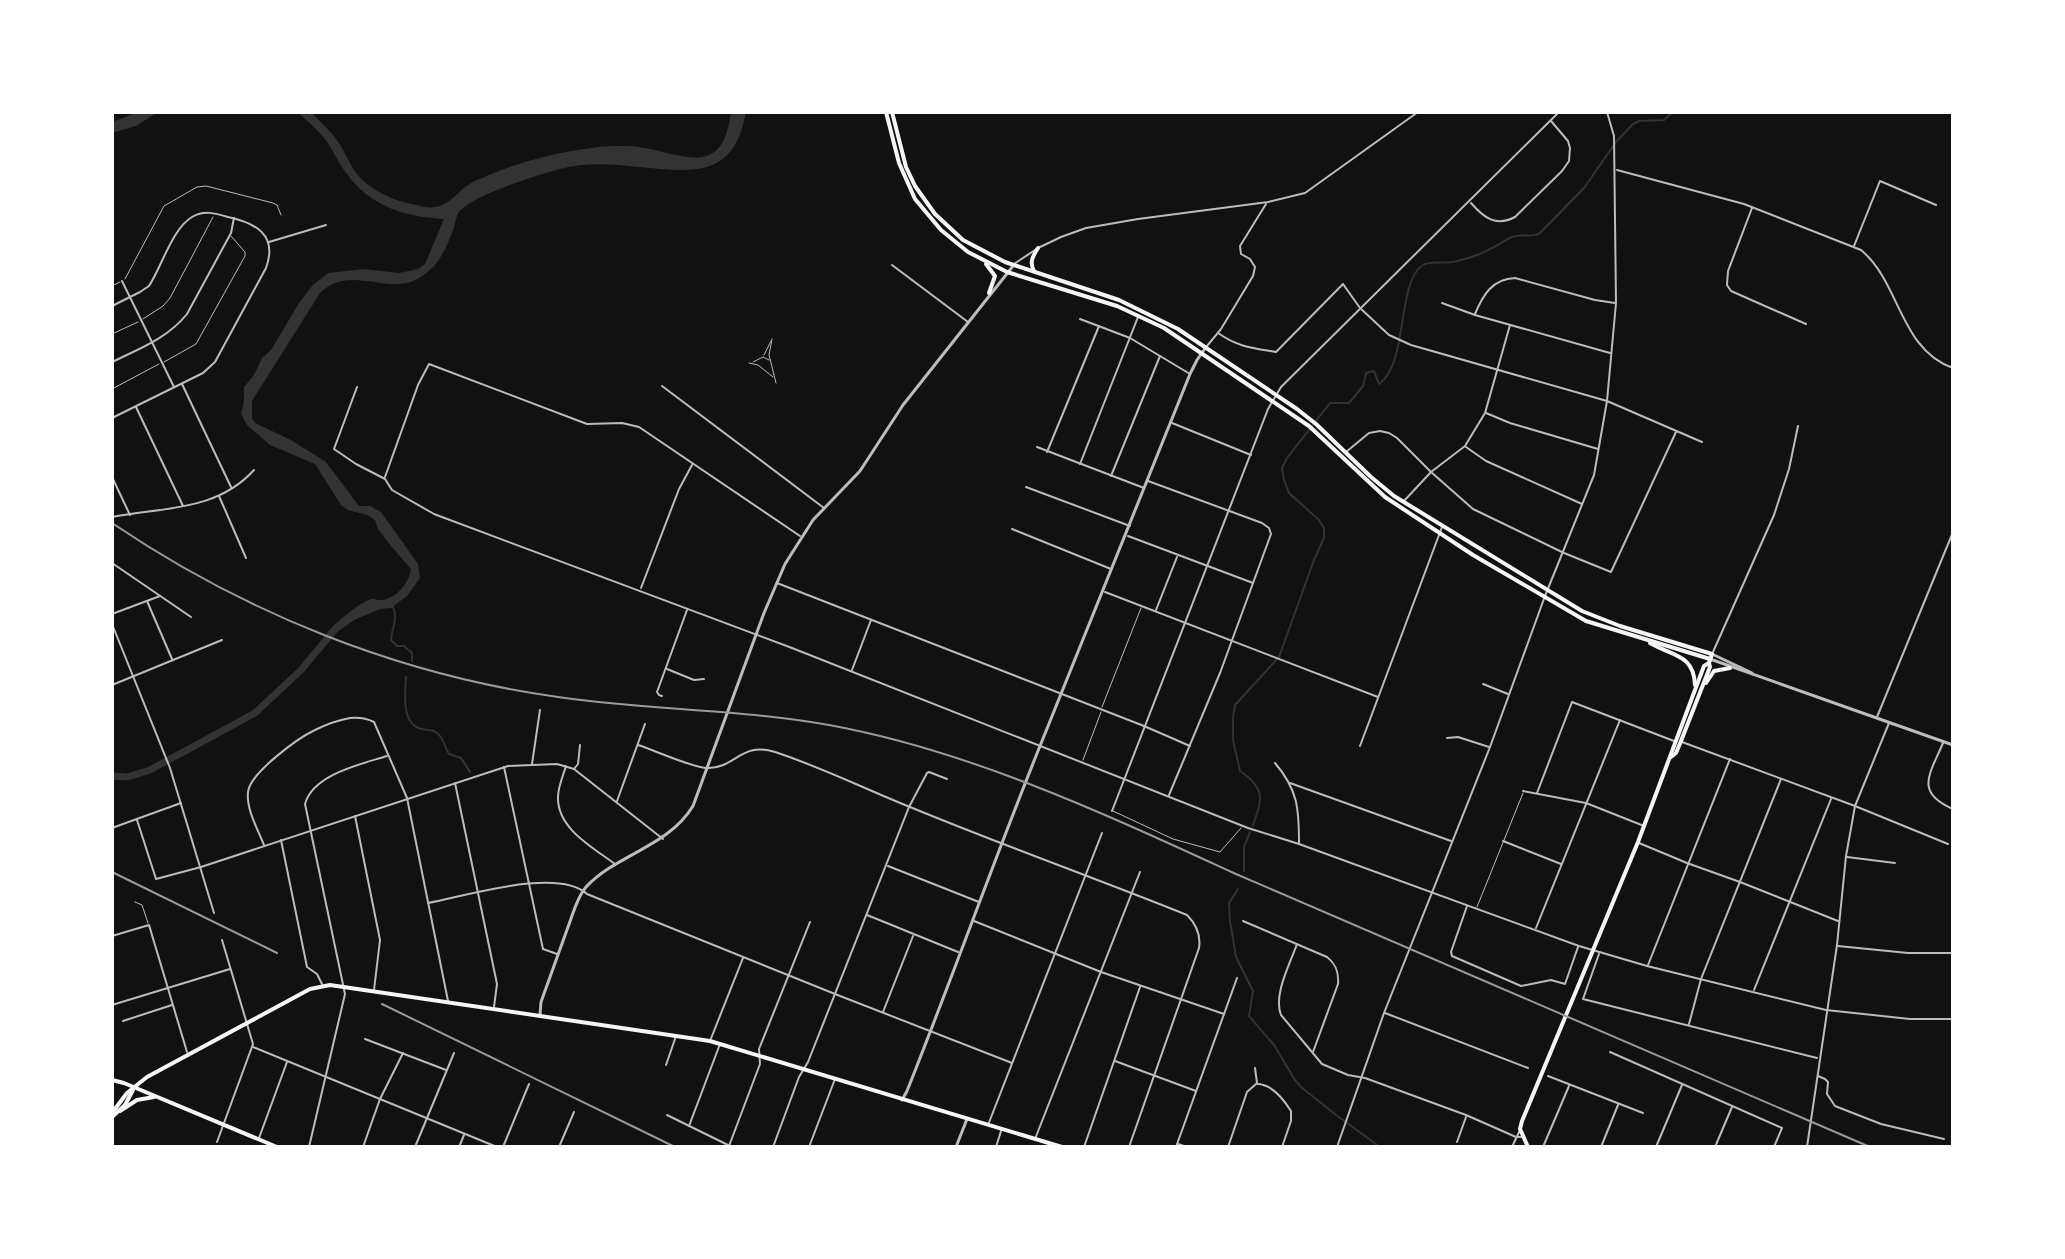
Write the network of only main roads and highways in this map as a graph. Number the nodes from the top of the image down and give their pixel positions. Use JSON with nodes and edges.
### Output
{"nodes":[{"id":1,"x":886,"y":112,"type":"edge"},
{"id":2,"x":892,"y":112,"type":"edge"},
{"id":3,"x":1038,"y":248,"type":"road end"},
{"id":4,"x":977,"y":258,"type":"junction"},
{"id":5,"x":1036,"y":273,"type":"junction"},
{"id":6,"x":989,"y":293,"type":"road end"},
{"id":7,"x":1645,"y":640,"type":"junction"},
{"id":8,"x":1710,"y":659,"type":"junction"},
{"id":9,"x":1730,"y":668,"type":"road end"},
{"id":10,"x":1698,"y":691,"type":"junction"},
{"id":11,"x":112,"y":1080,"type":"edge"},
{"id":12,"x":134,"y":1088,"type":"junction"},
{"id":13,"x":155,"y":1097,"type":"junction"},
{"id":14,"x":120,"y":1111,"type":"junction"},
{"id":15,"x":112,"y":1115,"type":"edge"},
{"id":16,"x":1041,"y":1144,"type":"edge"},
{"id":17,"x":277,"y":1147,"type":"edge"},
{"id":18,"x":1062,"y":1147,"type":"edge"},
{"id":19,"x":1528,"y":1147,"type":"edge"}],
"edges":[{"from":1,"to":4,"type":"main road"},
{"from":2,"to":5,"type":"main road"},
{"from":3,"to":5,"type":"main road"},
{"from":4,"to":6,"type":"main road"},
{"from":4,"to":7,"type":"main road"},
{"from":5,"to":8,"type":"main road"},
{"from":7,"to":8,"type":"main road"},
{"from":7,"to":10,"type":"main road"},
{"from":8,"to":10,"type":"main road"},
{"from":9,"to":10,"type":"main road"},
{"from":10,"to":19,"type":"main road"},
{"from":11,"to":12,"type":"main road"},
{"from":12,"to":13,"type":"main road"},
{"from":12,"to":14,"type":"main road"},
{"from":12,"to":15,"type":"main road"},
{"from":12,"to":16,"type":"main road"},
{"from":13,"to":14,"type":"main road"},
{"from":13,"to":17,"type":"main road"},
{"from":14,"to":15,"type":"main road"},
{"from":16,"to":18,"type":"main road"}]}
